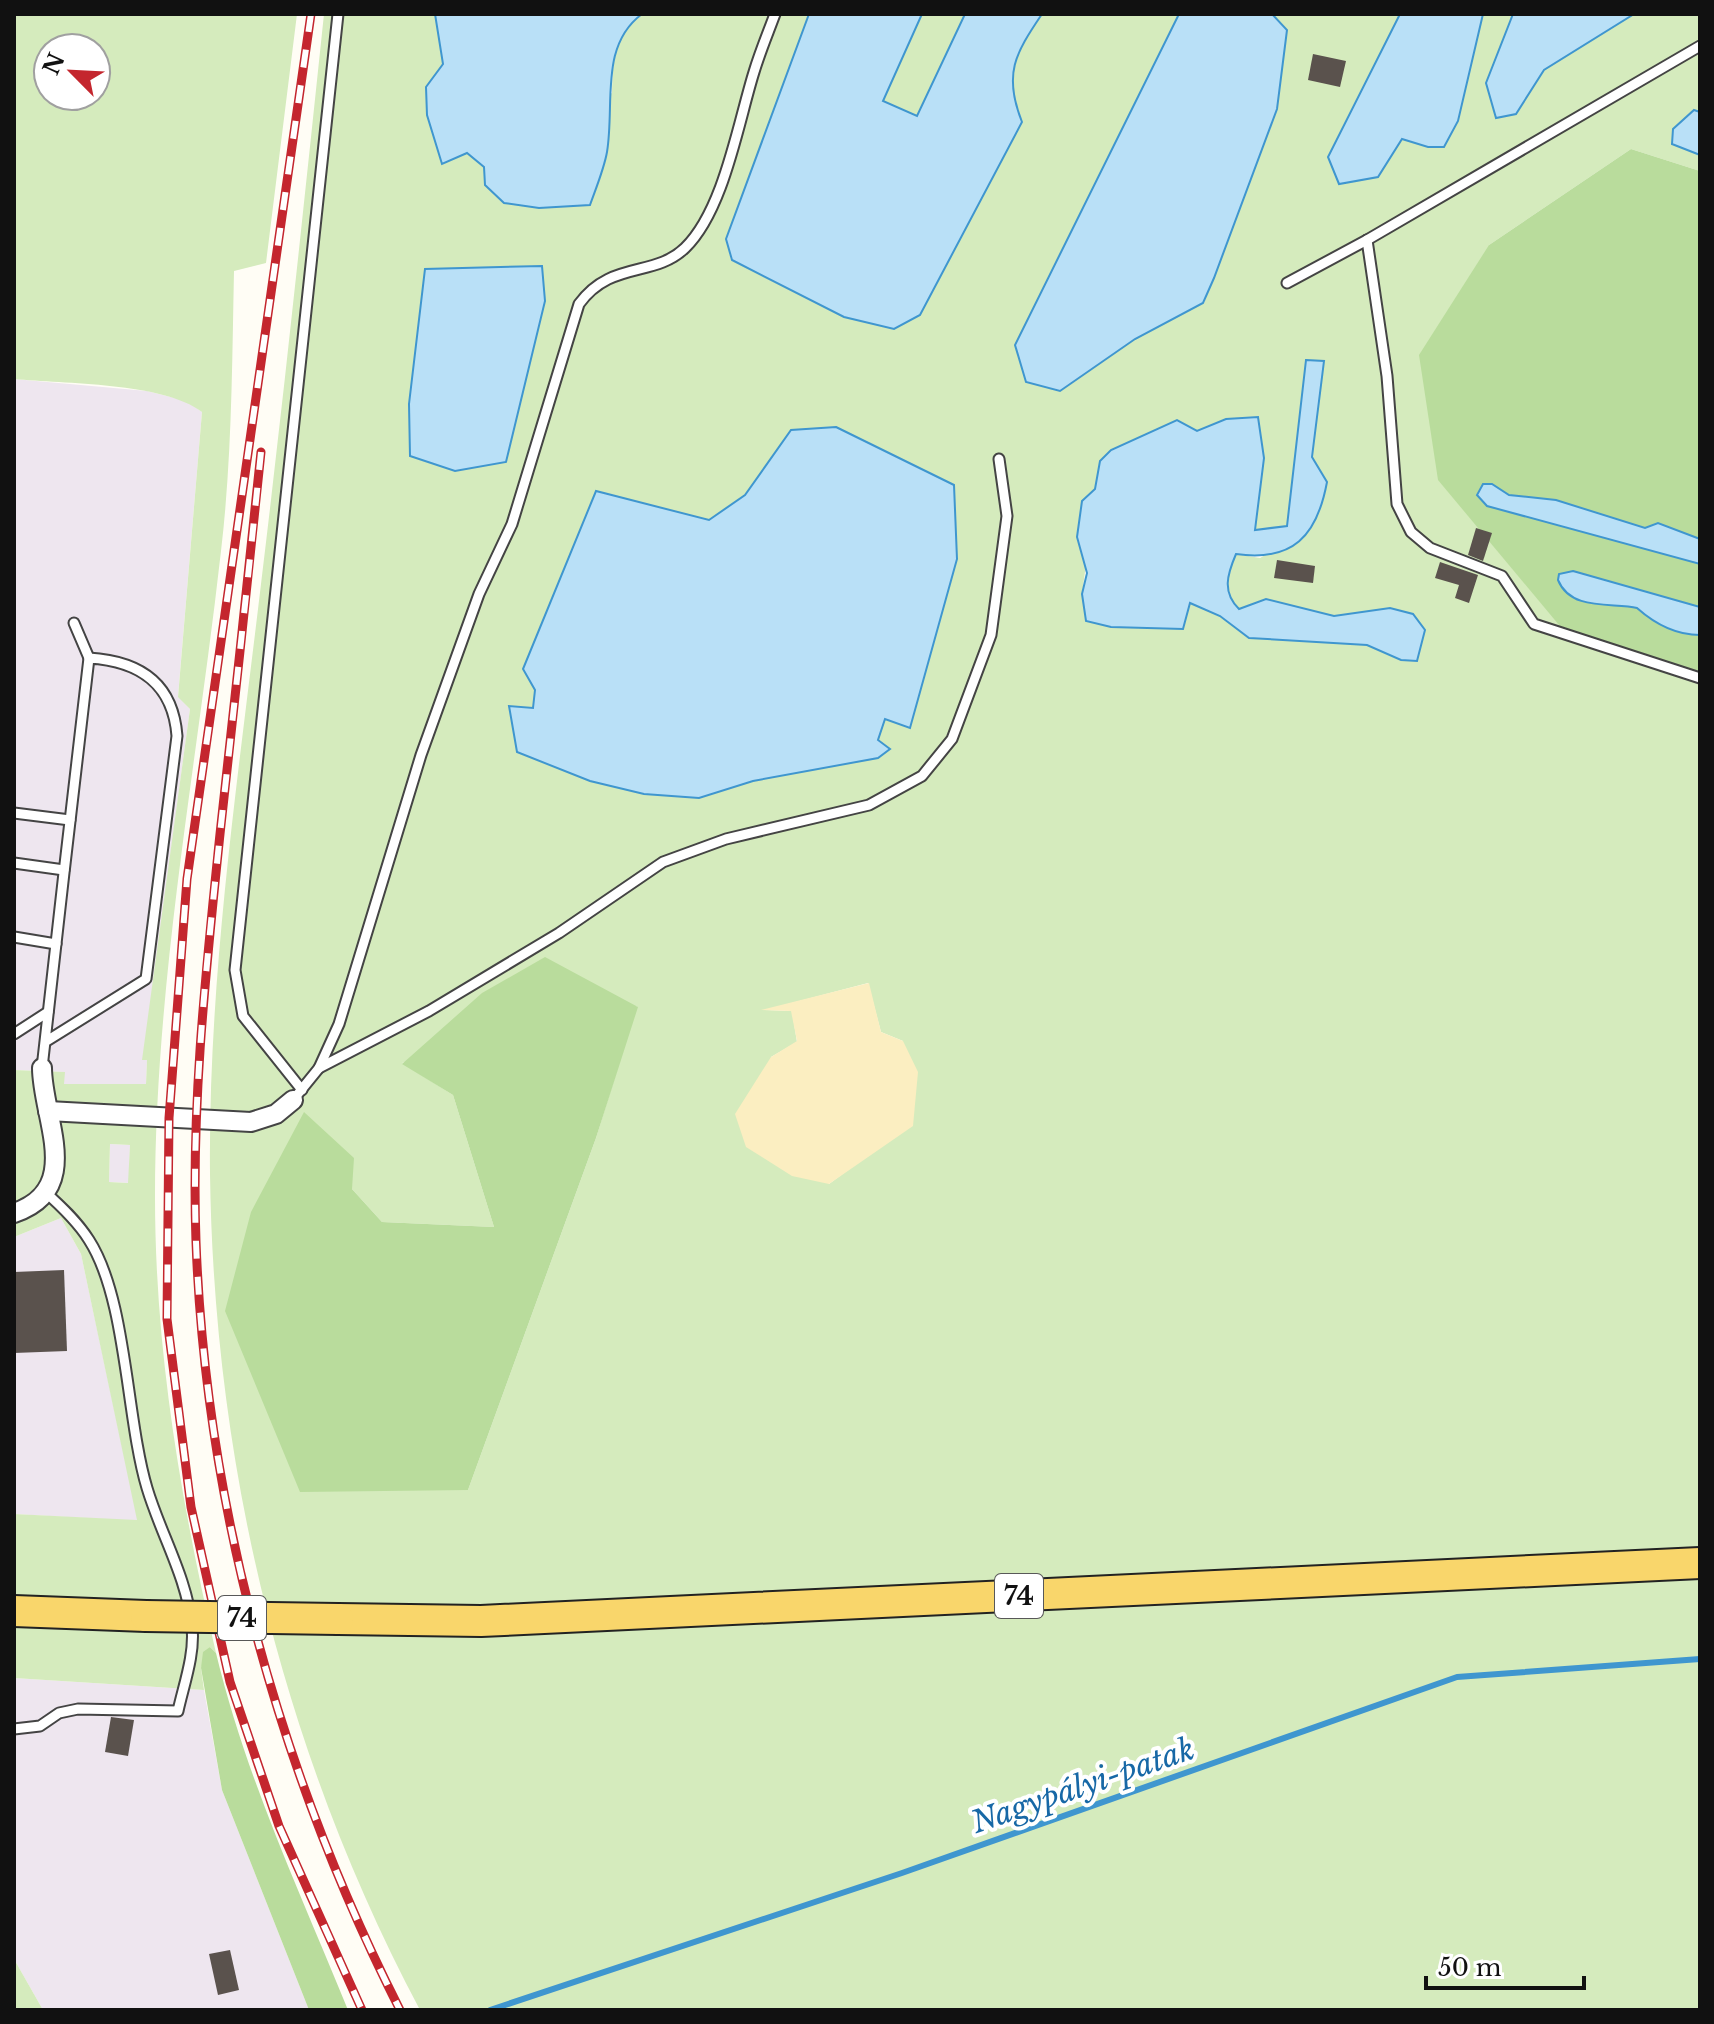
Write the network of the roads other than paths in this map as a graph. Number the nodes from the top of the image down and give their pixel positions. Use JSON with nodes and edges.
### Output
{"nodes":[{"id":1,"x":338,"y":14,"type":"edge"},
{"id":2,"x":775,"y":14,"type":"edge"},
{"id":3,"x":1700,"y":46,"type":"edge"},
{"id":4,"x":1367,"y":240,"type":"junction"},
{"id":5,"x":1287,"y":283,"type":"dead end"},
{"id":6,"x":999,"y":459,"type":"dead end"},
{"id":7,"x":74,"y":623,"type":"dead end"},
{"id":8,"x":89,"y":658,"type":"junction"},
{"id":9,"x":1700,"y":678,"type":"edge"},
{"id":10,"x":14,"y":813,"type":"edge"},
{"id":11,"x":70,"y":820,"type":"junction"},
{"id":12,"x":14,"y":863,"type":"edge"},
{"id":13,"x":64,"y":870,"type":"junction"},
{"id":14,"x":14,"y":937,"type":"edge"},
{"id":15,"x":56,"y":944,"type":"junction"},
{"id":16,"x":48,"y":1012,"type":"junction"},
{"id":17,"x":14,"y":1034,"type":"edge"},
{"id":18,"x":45,"y":1042,"type":"junction"},
{"id":19,"x":42,"y":1068,"type":"joint"},
{"id":20,"x":319,"y":1068,"type":"junction"},
{"id":21,"x":297,"y":1095,"type":"junction"},
{"id":22,"x":48,"y":1111,"type":"junction"},
{"id":23,"x":44,"y":1191,"type":"junction"},
{"id":24,"x":14,"y":1213,"type":"edge"},
{"id":25,"x":1700,"y":1563,"type":"edge"},
{"id":26,"x":14,"y":1611,"type":"edge"},
{"id":27,"x":14,"y":1729,"type":"edge"}],
"edges":[{"from":1,"to":21,"type":"lane"},
{"from":2,"to":20,"type":"lane"},
{"from":3,"to":4,"type":"lane"},
{"from":4,"to":5,"type":"lane"},
{"from":4,"to":9,"type":"lane"},
{"from":6,"to":20,"type":"lane"},
{"from":7,"to":8,"type":"lane"},
{"from":8,"to":11,"type":"lane"},
{"from":8,"to":18,"type":"lane"},
{"from":10,"to":11,"type":"lane"},
{"from":11,"to":13,"type":"lane"},
{"from":12,"to":13,"type":"lane"},
{"from":13,"to":15,"type":"lane"},
{"from":14,"to":15,"type":"lane"},
{"from":15,"to":16,"type":"lane"},
{"from":16,"to":17,"type":"lane"},
{"from":16,"to":18,"type":"lane"},
{"from":18,"to":19,"type":"lane"},
{"from":19,"to":22,"type":"street"},
{"from":20,"to":21,"type":"lane"},
{"from":21,"to":22,"type":"street"},
{"from":22,"to":23,"type":"street"},
{"from":23,"to":24,"type":"street"},
{"from":23,"to":27,"type":"lane"},
{"from":25,"to":26,"type":"main road","number":"74","bridge":true}]}
